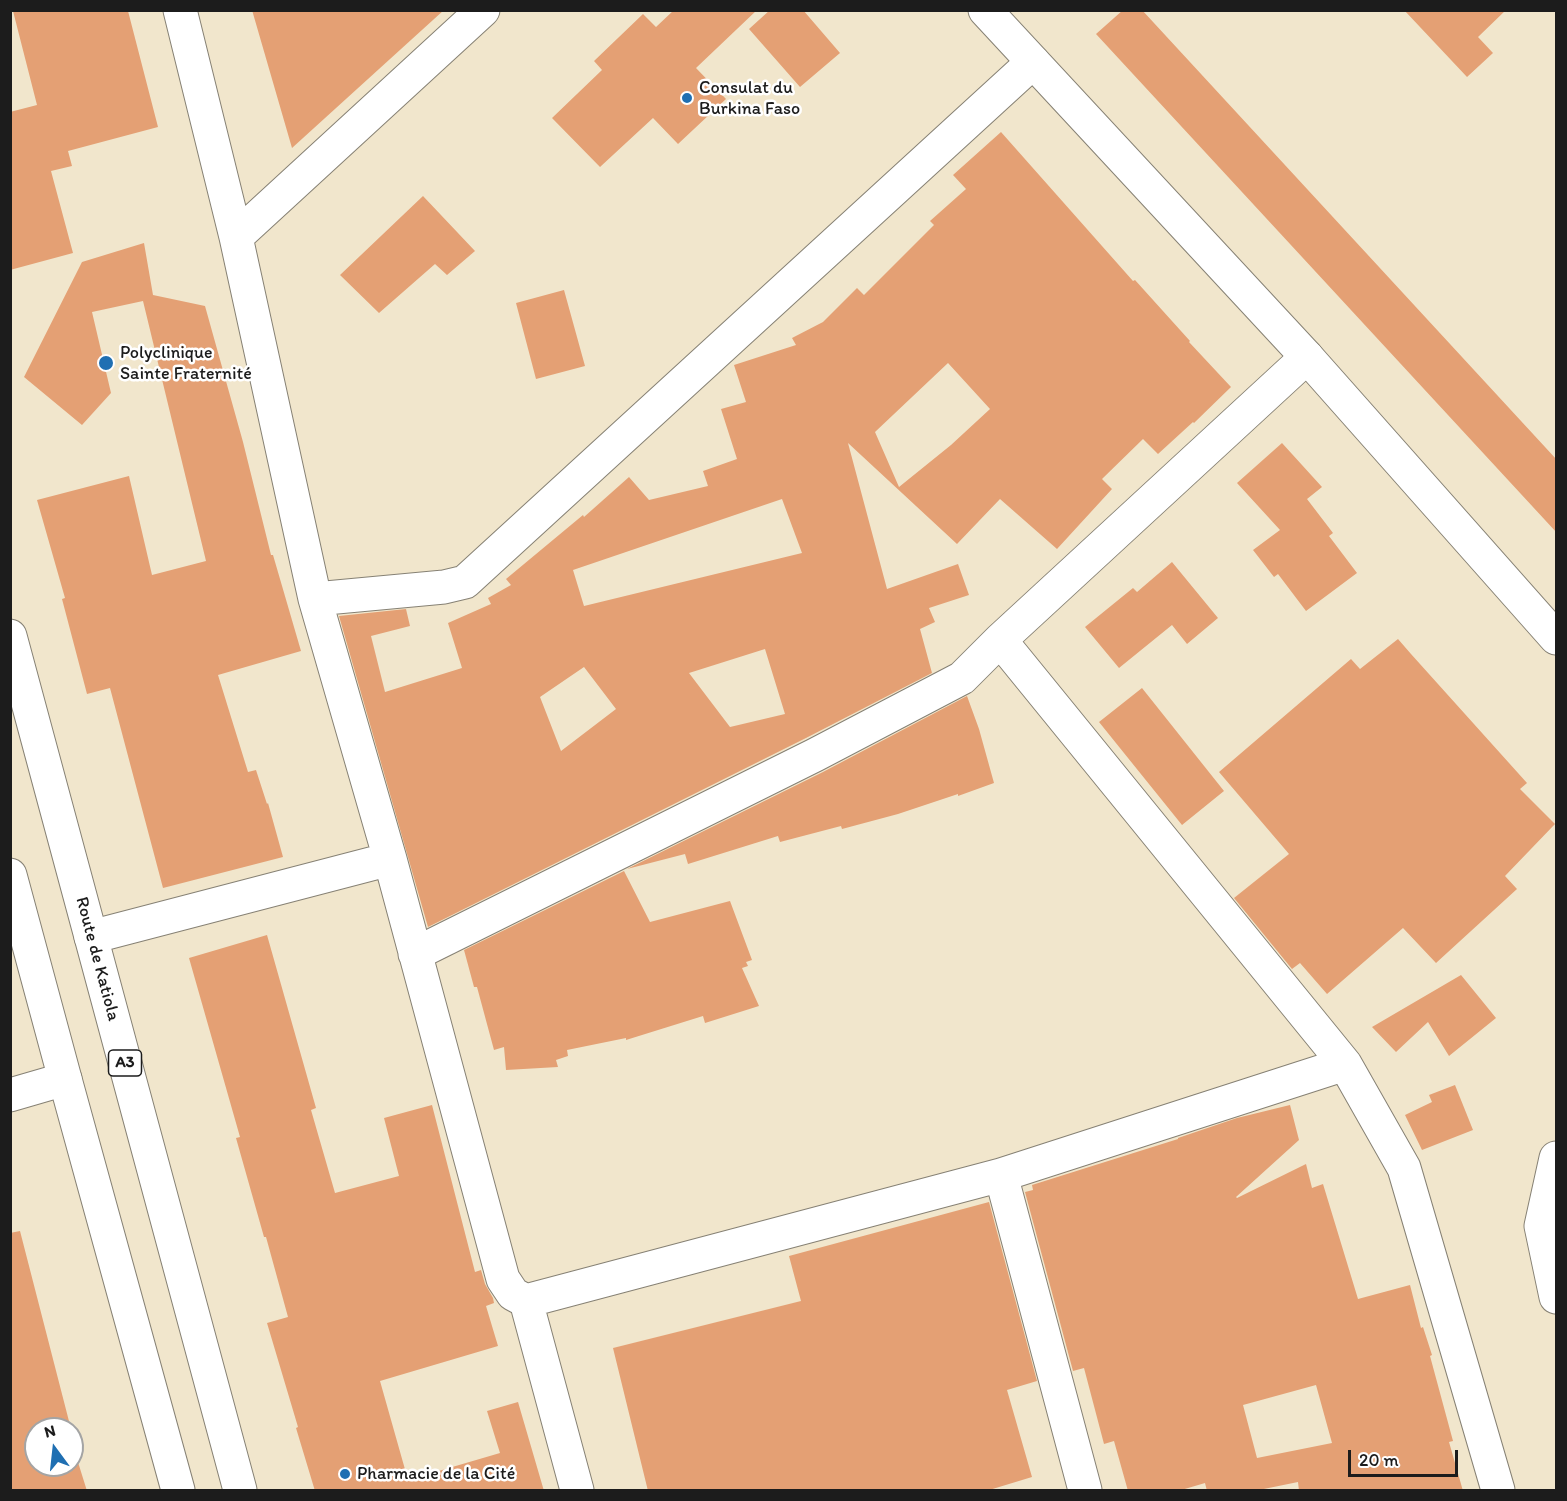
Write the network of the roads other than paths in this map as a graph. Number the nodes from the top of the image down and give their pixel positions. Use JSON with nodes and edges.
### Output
{"nodes":[{"id":1,"x":180,"y":10,"type":"edge"},
{"id":2,"x":483,"y":10,"type":"edge"},
{"id":3,"x":985,"y":10,"type":"edge"},
{"id":4,"x":1033,"y":62,"type":"junction"},
{"id":5,"x":236,"y":237,"type":"junction"},
{"id":6,"x":1307,"y":357,"type":"junction"},
{"id":7,"x":315,"y":599,"type":"junction"},
{"id":8,"x":10,"y":636,"type":"edge"},
{"id":9,"x":1557,"y":638,"type":"edge"},
{"id":10,"x":1000,"y":640,"type":"junction"},
{"id":11,"x":390,"y":859,"type":"junction"},
{"id":12,"x":10,"y":875,"type":"edge"},
{"id":13,"x":91,"y":938,"type":"junction"},
{"id":14,"x":415,"y":954,"type":"junction"},
{"id":15,"x":1345,"y":1064,"type":"junction"},
{"id":16,"x":65,"y":1079,"type":"junction"},
{"id":17,"x":10,"y":1095,"type":"edge"},
{"id":18,"x":1557,"y":1158,"type":"edge"},
{"id":19,"x":1001,"y":1174,"type":"junction"},
{"id":20,"x":1557,"y":1297,"type":"edge"},
{"id":21,"x":526,"y":1301,"type":"junction"},
{"id":22,"x":178,"y":1491,"type":"edge"},
{"id":23,"x":240,"y":1491,"type":"edge"},
{"id":24,"x":577,"y":1491,"type":"edge"},
{"id":25,"x":1085,"y":1491,"type":"edge"},
{"id":26,"x":1498,"y":1491,"type":"edge"}],
"edges":[{"from":1,"to":5,"type":"main road"},
{"from":2,"to":5,"type":"main road"},
{"from":3,"to":4,"type":"main road"},
{"from":4,"to":6,"type":"main road"},
{"from":4,"to":7,"type":"main road"},
{"from":5,"to":7,"type":"main road"},
{"from":6,"to":9,"type":"main road"},
{"from":6,"to":10,"type":"main road"},
{"from":7,"to":11,"type":"main road"},
{"from":8,"to":13,"type":"main road","name":"Route de Katiola","number":"A3"},
{"from":10,"to":14,"type":"main road"},
{"from":10,"to":15,"type":"main road"},
{"from":11,"to":13,"type":"main road"},
{"from":11,"to":14,"type":"main road"},
{"from":12,"to":16,"type":"main road"},
{"from":13,"to":23,"type":"main road","name":"Route de Katiola","number":"A3"},
{"from":14,"to":21,"type":"main road"},
{"from":15,"to":19,"type":"main road"},
{"from":15,"to":26,"type":"main road"},
{"from":16,"to":17,"type":"main road"},
{"from":16,"to":22,"type":"main road"},
{"from":18,"to":20,"type":"main road"},
{"from":19,"to":21,"type":"main road"},
{"from":19,"to":25,"type":"main road"},
{"from":21,"to":24,"type":"main road"}]}
